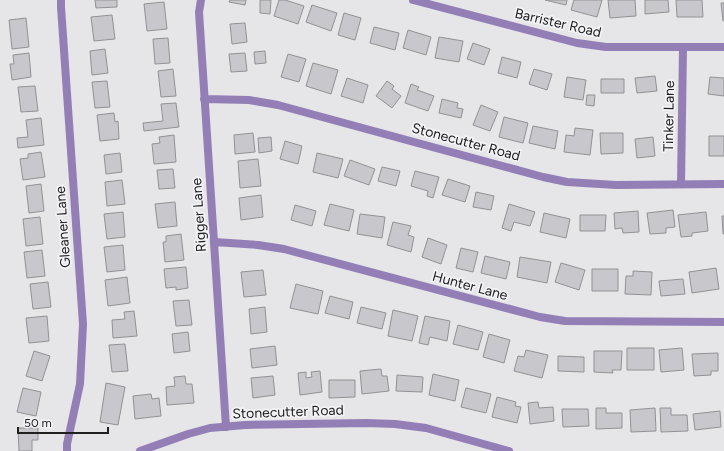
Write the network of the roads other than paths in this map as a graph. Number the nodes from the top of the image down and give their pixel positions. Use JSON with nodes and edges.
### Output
{"nodes":[{"id":1,"x":61,"y":0,"type":"edge"},
{"id":2,"x":200,"y":0,"type":"edge"},
{"id":3,"x":413,"y":0,"type":"edge"},
{"id":4,"x":724,"y":47,"type":"edge"},
{"id":5,"x":683,"y":48,"type":"junction"},
{"id":6,"x":204,"y":100,"type":"junction"},
{"id":7,"x":681,"y":184,"type":"junction"},
{"id":8,"x":724,"y":184,"type":"edge"},
{"id":9,"x":214,"y":242,"type":"junction"},
{"id":10,"x":724,"y":322,"type":"edge"},
{"id":11,"x":226,"y":428,"type":"junction"},
{"id":12,"x":67,"y":451,"type":"edge"},
{"id":13,"x":140,"y":451,"type":"edge"},
{"id":14,"x":509,"y":451,"type":"edge"}],
"edges":[{"from":1,"to":12,"type":"street","name":"Gleaner Lane"},
{"from":2,"to":6,"type":"street","name":"Rigger Lane"},
{"from":3,"to":5,"type":"street","name":"Barrister Road"},
{"from":4,"to":5,"type":"street","name":"Barrister Road"},
{"from":5,"to":7,"type":"street","name":"Tinker Lane"},
{"from":6,"to":7,"type":"street","name":"Stonecutter Road"},
{"from":6,"to":9,"type":"street","name":"Rigger Lane"},
{"from":7,"to":8,"type":"street","name":"Stonecutter Road"},
{"from":9,"to":10,"type":"street","name":"Hunter Lane"},
{"from":9,"to":11,"type":"street","name":"Rigger Lane"},
{"from":11,"to":13,"type":"street","name":"Stonecutter Road"},
{"from":11,"to":14,"type":"street","name":"Stonecutter Road"}]}
